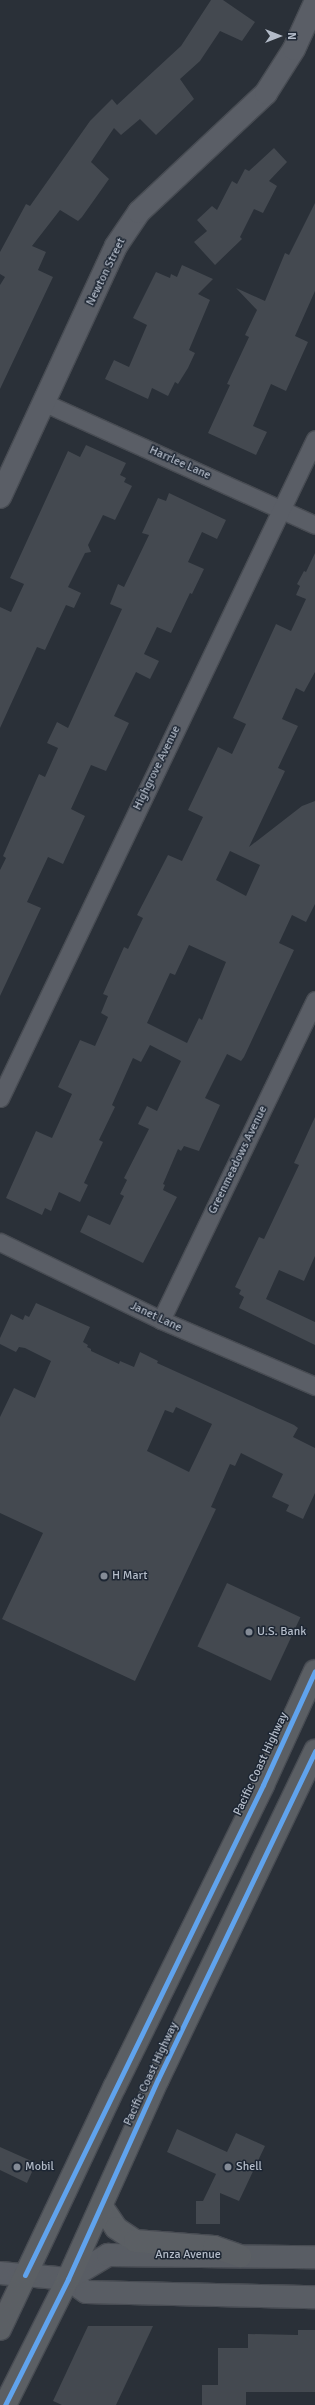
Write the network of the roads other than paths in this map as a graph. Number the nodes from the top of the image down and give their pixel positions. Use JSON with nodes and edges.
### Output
{"nodes":[{"id":1,"x":315,"y":3,"type":"edge"},
{"id":2,"x":44,"y":403,"type":"junction"},
{"id":3,"x":315,"y":439,"type":"edge"},
{"id":4,"x":0,"y":497,"type":"edge"},
{"id":5,"x":281,"y":509,"type":"junction"},
{"id":6,"x":315,"y":525,"type":"edge"},
{"id":7,"x":315,"y":1000,"type":"edge"},
{"id":8,"x":0,"y":1098,"type":"edge"},
{"id":9,"x":0,"y":1242,"type":"edge"},
{"id":10,"x":161,"y":1320,"type":"junction"},
{"id":11,"x":315,"y":1386,"type":"edge"},
{"id":12,"x":315,"y":1670,"type":"edge"},
{"id":13,"x":315,"y":1751,"type":"edge"},
{"id":14,"x":264,"y":1785,"type":"junction"},
{"id":15,"x":293,"y":1798,"type":"junction"},
{"id":16,"x":102,"y":2207,"type":"junction"},
{"id":17,"x":240,"y":2256,"type":"junction"},
{"id":18,"x":315,"y":2257,"type":"edge"},
{"id":19,"x":0,"y":2273,"type":"edge"},
{"id":20,"x":25,"y":2276,"type":"junction"},
{"id":21,"x":68,"y":2279,"type":"junction"},
{"id":22,"x":315,"y":2297,"type":"edge"},
{"id":23,"x":0,"y":2329,"type":"edge"},
{"id":24,"x":5,"y":2405,"type":"edge"}],
"edges":[{"from":1,"to":2,"type":"street","name":"Newton Street"},
{"from":2,"to":4,"type":"street","name":"Newton Street"},
{"from":2,"to":5,"type":"street","name":"Harrlee Lane"},
{"from":3,"to":5,"type":"street","name":"Highgrove Avenue"},
{"from":5,"to":6,"type":"street","name":"Harrlee Lane"},
{"from":5,"to":8,"type":"street","name":"Highgrove Avenue"},
{"from":7,"to":10,"type":"street","name":"Greenmeadows Avenue"},
{"from":9,"to":10,"type":"street","name":"Janet Lane"},
{"from":10,"to":11,"type":"street","name":"Janet Lane"},
{"from":12,"to":14,"type":"highway","name":"Pacific Coast Highway"},
{"from":13,"to":15,"type":"highway","name":"Pacific Coast Highway"},
{"from":14,"to":15,"type":"highway"},
{"from":14,"to":20,"type":"highway","name":"Pacific Coast Highway"},
{"from":15,"to":16,"type":"highway","name":"Pacific Coast Highway"},
{"from":16,"to":17,"type":"highway"},
{"from":16,"to":21,"type":"highway","name":"Pacific Coast Highway"},
{"from":17,"to":18,"type":"main road","name":"Anza Avenue"},
{"from":17,"to":21,"type":"main road","name":"Anza Avenue"},
{"from":19,"to":20,"type":"street"},
{"from":20,"to":21,"type":"main road"},
{"from":20,"to":23,"type":"highway","name":"Pacific Coast Highway"},
{"from":21,"to":22,"type":"main road"},
{"from":21,"to":24,"type":"highway","name":"Pacific Coast Highway"}]}
